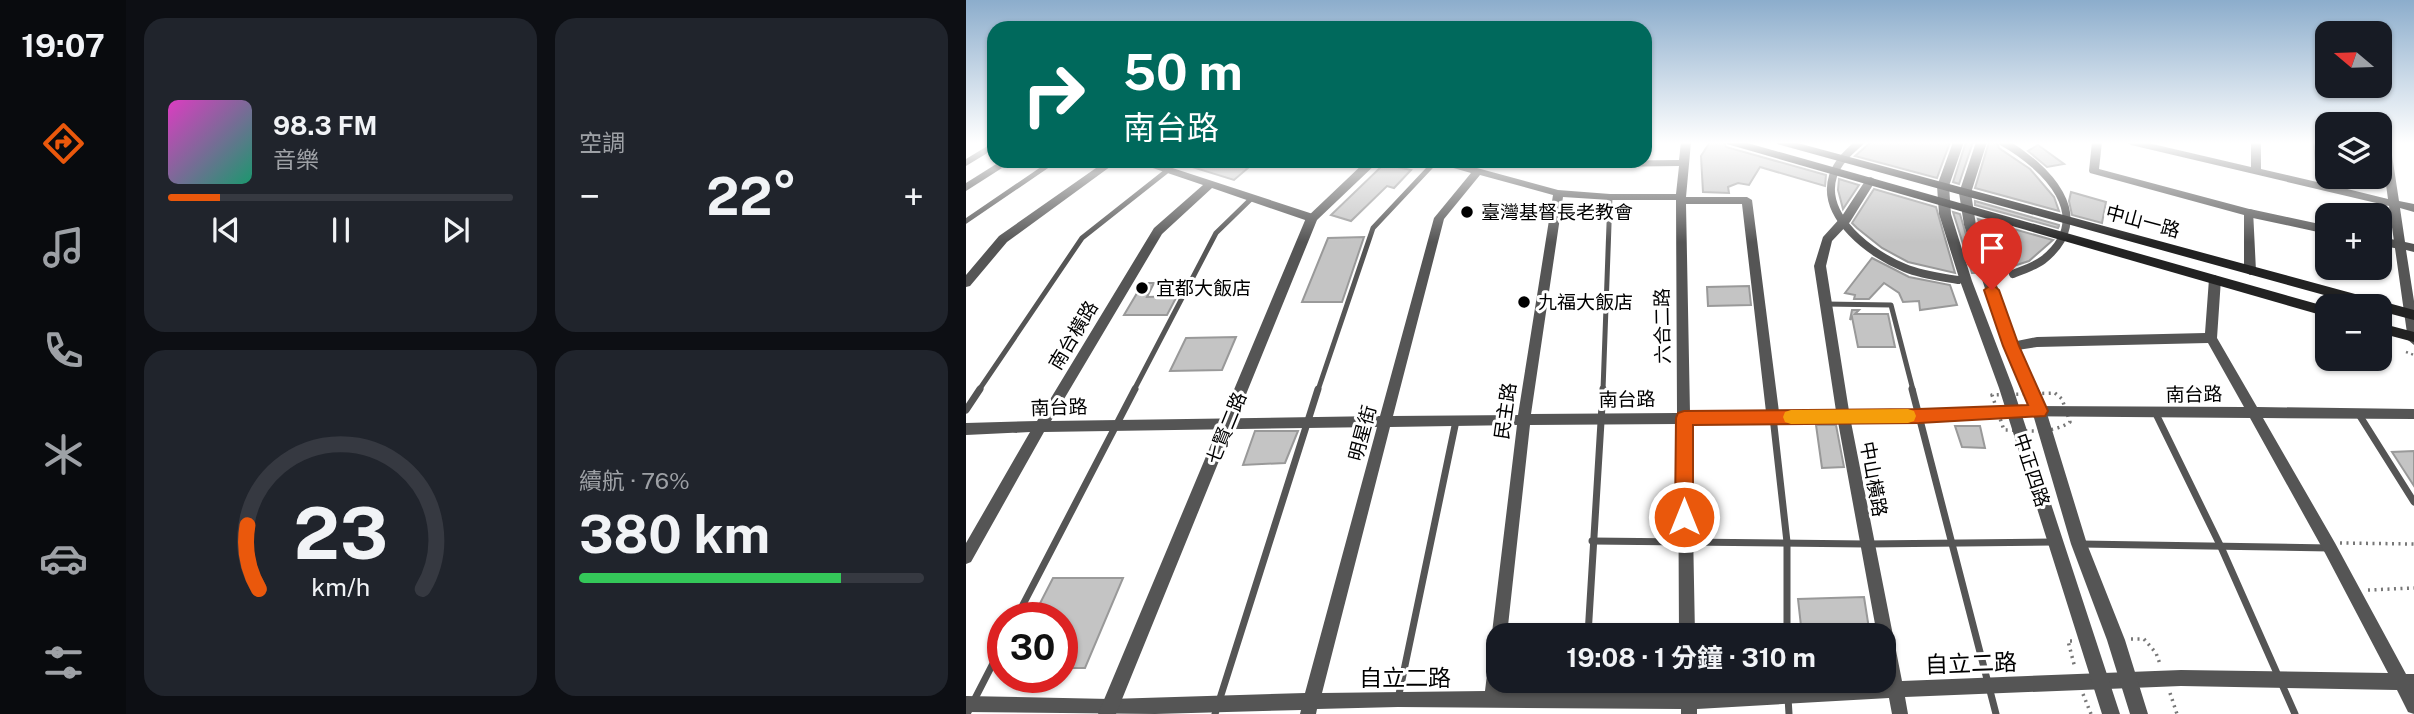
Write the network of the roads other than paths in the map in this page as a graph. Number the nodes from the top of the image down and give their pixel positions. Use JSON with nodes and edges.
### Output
{"nodes":[{"id":1,"x":986,"y":175,"type":"edge"},
{"id":2,"x":1033,"y":175,"type":"edge"},
{"id":3,"x":1093,"y":175,"type":"edge"},
{"id":4,"x":1161,"y":175,"type":"edge"},
{"id":5,"x":1184,"y":175,"type":"edge"},
{"id":6,"x":1358,"y":175,"type":"edge"},
{"id":7,"x":1423,"y":175,"type":"edge"},
{"id":8,"x":1474,"y":175,"type":"edge"},
{"id":9,"x":1486,"y":175,"type":"edge"},
{"id":10,"x":1682,"y":175,"type":"edge"},
{"id":11,"x":1833,"y":175,"type":"edge"},
{"id":12,"x":1852,"y":175,"type":"edge"},
{"id":13,"x":1888,"y":175,"type":"edge"},
{"id":14,"x":1949,"y":175,"type":"edge"},
{"id":15,"x":1973,"y":175,"type":"edge"},
{"id":16,"x":2050,"y":175,"type":"edge"},
{"id":17,"x":2107,"y":175,"type":"edge"},
{"id":18,"x":2275,"y":175,"type":"edge"},
{"id":19,"x":1871,"y":180,"type":"junction"},
{"id":20,"x":2392,"y":181,"type":"edge"},
{"id":21,"x":1210,"y":184,"type":"junction"},
{"id":22,"x":2315,"y":184,"type":"edge"},
{"id":23,"x":966,"y":188,"type":"edge"},
{"id":24,"x":2334,"y":189,"type":"edge"},
{"id":25,"x":1558,"y":193,"type":"junction"},
{"id":26,"x":1943,"y":194,"type":"junction"},
{"id":27,"x":1610,"y":197,"type":"junction"},
{"id":28,"x":1252,"y":198,"type":"junction"},
{"id":29,"x":1681,"y":199,"type":"junction"},
{"id":30,"x":1966,"y":200,"type":"junction"},
{"id":31,"x":2396,"y":204,"type":"junction"},
{"id":32,"x":2414,"y":208,"type":"edge"},
{"id":33,"x":2249,"y":213,"type":"junction"},
{"id":34,"x":1312,"y":218,"type":"junction"},
{"id":35,"x":2068,"y":221,"type":"junction"},
{"id":36,"x":966,"y":222,"type":"edge"},
{"id":37,"x":1842,"y":222,"type":"junction"},
{"id":38,"x":2315,"y":226,"type":"edge"},
{"id":39,"x":2064,"y":236,"type":"junction"},
{"id":40,"x":2392,"y":243,"type":"edge"},
{"id":41,"x":2400,"y":245,"type":"junction"},
{"id":42,"x":2414,"y":248,"type":"edge"},
{"id":43,"x":2250,"y":271,"type":"junction"},
{"id":44,"x":2013,"y":274,"type":"dead end"},
{"id":45,"x":2215,"y":279,"type":"junction"},
{"id":46,"x":1958,"y":280,"type":"dead end"},
{"id":47,"x":966,"y":283,"type":"edge"},
{"id":48,"x":1825,"y":304,"type":"junction"},
{"id":49,"x":2315,"y":308,"type":"edge"},
{"id":50,"x":2411,"y":314,"type":"edge"},
{"id":51,"x":2392,"y":332,"type":"edge"},
{"id":52,"x":2211,"y":338,"type":"junction"},
{"id":53,"x":2413,"y":338,"type":"edge"},
{"id":54,"x":2011,"y":346,"type":"junction"},
{"id":55,"x":966,"y":410,"type":"edge"},
{"id":56,"x":2014,"y":411,"type":"junction"},
{"id":57,"x":2039,"y":411,"type":"junction"},
{"id":58,"x":2253,"y":413,"type":"junction"},
{"id":59,"x":2358,"y":413,"type":"junction"},
{"id":60,"x":2156,"y":414,"type":"junction"},
{"id":61,"x":2414,"y":414,"type":"edge"},
{"id":62,"x":1843,"y":416,"type":"junction"},
{"id":63,"x":1919,"y":416,"type":"junction"},
{"id":64,"x":1773,"y":417,"type":"junction"},
{"id":65,"x":1684,"y":418,"type":"junction"},
{"id":66,"x":1602,"y":419,"type":"junction"},
{"id":67,"x":1524,"y":420,"type":"junction"},
{"id":68,"x":1385,"y":421,"type":"junction"},
{"id":69,"x":1456,"y":421,"type":"junction"},
{"id":70,"x":1307,"y":422,"type":"junction"},
{"id":71,"x":1228,"y":423,"type":"junction"},
{"id":72,"x":1116,"y":424,"type":"junction"},
{"id":73,"x":1040,"y":427,"type":"junction"},
{"id":74,"x":966,"y":429,"type":"edge"},
{"id":75,"x":2414,"y":502,"type":"edge"},
{"id":76,"x":1592,"y":541,"type":"junction"},
{"id":77,"x":1684,"y":542,"type":"junction"},
{"id":78,"x":1787,"y":542,"type":"junction"},
{"id":79,"x":2055,"y":542,"type":"junction"},
{"id":80,"x":1866,"y":544,"type":"junction"},
{"id":81,"x":1953,"y":544,"type":"junction"},
{"id":82,"x":2080,"y":544,"type":"junction"},
{"id":83,"x":2328,"y":546,"type":"junction"},
{"id":84,"x":2221,"y":547,"type":"junction"},
{"id":85,"x":966,"y":557,"type":"edge"},
{"id":86,"x":1024,"y":602,"type":"edge"},
{"id":87,"x":1500,"y":623,"type":"edge"},
{"id":88,"x":1589,"y":623,"type":"edge"},
{"id":89,"x":1687,"y":623,"type":"edge"},
{"id":90,"x":1787,"y":623,"type":"edge"},
{"id":91,"x":987,"y":673,"type":"edge"},
{"id":92,"x":2128,"y":680,"type":"junction"},
{"id":93,"x":2281,"y":680,"type":"junction"},
{"id":94,"x":2101,"y":681,"type":"junction"},
{"id":95,"x":2408,"y":682,"type":"edge"},
{"id":96,"x":1990,"y":685,"type":"junction"},
{"id":97,"x":1897,"y":689,"type":"junction"},
{"id":98,"x":1493,"y":693,"type":"edge"},
{"id":99,"x":1585,"y":693,"type":"edge"},
{"id":100,"x":1788,"y":697,"type":"edge"},
{"id":101,"x":1398,"y":699,"type":"junction"},
{"id":102,"x":1585,"y":699,"type":"junction"},
{"id":103,"x":1492,"y":700,"type":"junction"},
{"id":104,"x":2414,"y":706,"type":"edge"},
{"id":105,"x":968,"y":707,"type":"edge"},
{"id":106,"x":1689,"y":707,"type":"edge"},
{"id":107,"x":1309,"y":708,"type":"edge"},
{"id":108,"x":1108,"y":710,"type":"edge"},
{"id":109,"x":1216,"y":710,"type":"edge"},
{"id":110,"x":1900,"y":714,"type":"edge"},
{"id":111,"x":1996,"y":714,"type":"edge"},
{"id":112,"x":2111,"y":714,"type":"edge"},
{"id":113,"x":2139,"y":714,"type":"edge"},
{"id":114,"x":2295,"y":714,"type":"edge"}],
"edges":[{"from":1,"to":23,"type":"street"},
{"from":2,"to":36,"type":"lane"},
{"from":3,"to":47,"type":"street"},
{"from":4,"to":55,"type":"lane"},
{"from":5,"to":21,"type":"street"},
{"from":6,"to":34,"type":"street","name":"七賢二路"},
{"from":7,"to":70,"type":"lane"},
{"from":8,"to":68,"type":"street","name":"明星街"},
{"from":9,"to":25,"type":"street"},
{"from":10,"to":29,"type":"street","name":"六合二路"},
{"from":11,"to":37,"type":"street"},
{"from":12,"to":19,"type":"main road","name":"中山一路"},
{"from":13,"to":26,"type":"main road","name":"中山一路"},
{"from":14,"to":26,"type":"street"},
{"from":15,"to":30,"type":"street"},
{"from":16,"to":35,"type":"street"},
{"from":17,"to":33,"type":"street"},
{"from":18,"to":22,"type":"street"},
{"from":19,"to":26,"type":"main road","name":"中山一路"},
{"from":19,"to":37,"type":"street","name":"中山橫路"},
{"from":20,"to":31,"type":"street"},
{"from":21,"to":28,"type":"street"},
{"from":21,"to":73,"type":"street","name":"南台橫路"},
{"from":24,"to":31,"type":"street"},
{"from":25,"to":27,"type":"street"},
{"from":25,"to":67,"type":"street","name":"民主路"},
{"from":26,"to":30,"type":"main road","name":"中山一路"},
{"from":26,"to":56,"type":"street","name":"中正四路"},
{"from":27,"to":29,"type":"street"},
{"from":27,"to":66,"type":"lane"},
{"from":28,"to":34,"type":"street"},
{"from":28,"to":72,"type":"lane"},
{"from":29,"to":64,"type":"street"},
{"from":29,"to":65,"type":"street","name":"六合二路"},
{"from":30,"to":35,"type":"main road","name":"中山一路"},
{"from":30,"to":39,"type":"main road","name":"中山一路"},
{"from":30,"to":54,"type":"street","name":"中正四路"},
{"from":31,"to":32,"type":"street"},
{"from":31,"to":41,"type":"street"},
{"from":33,"to":38,"type":"street"},
{"from":33,"to":43,"type":"street"},
{"from":34,"to":71,"type":"street","name":"七賢二路"},
{"from":35,"to":39,"type":"street"},
{"from":35,"to":43,"type":"main road","name":"中山一路"},
{"from":37,"to":46,"type":"street"},
{"from":37,"to":48,"type":"street","name":"中山橫路"},
{"from":39,"to":44,"type":"street"},
{"from":39,"to":45,"type":"main road","name":"中山一路"},
{"from":40,"to":41,"type":"street"},
{"from":41,"to":42,"type":"street"},
{"from":41,"to":50,"type":"street"},
{"from":43,"to":50,"type":"main road","name":"中山一路"},
{"from":45,"to":49,"type":"main road","name":"中山一路"},
{"from":45,"to":52,"type":"street"},
{"from":48,"to":62,"type":"street","name":"中山橫路"},
{"from":48,"to":63,"type":"lane"},
{"from":50,"to":53,"type":"street"},
{"from":51,"to":53,"type":"main road"},
{"from":52,"to":54,"type":"street"},
{"from":52,"to":58,"type":"street"},
{"from":54,"to":57,"type":"street","name":"中正四路"},
{"from":56,"to":57,"type":"street","name":"南台路"},
{"from":56,"to":63,"type":"street","name":"南台路"},
{"from":56,"to":79,"type":"street","name":"中正四路"},
{"from":57,"to":60,"type":"street","name":"南台路"},
{"from":57,"to":82,"type":"street","name":"中正四路"},
{"from":58,"to":59,"type":"street","name":"南台路"},
{"from":58,"to":60,"type":"street","name":"南台路"},
{"from":58,"to":83,"type":"street"},
{"from":59,"to":61,"type":"street","name":"南台路"},
{"from":59,"to":75,"type":"lane"},
{"from":60,"to":84,"type":"lane"},
{"from":62,"to":63,"type":"street","name":"南台路"},
{"from":62,"to":64,"type":"street","name":"南台路"},
{"from":62,"to":80,"type":"street","name":"中山橫路"},
{"from":63,"to":81,"type":"lane"},
{"from":64,"to":65,"type":"street","name":"南台路"},
{"from":64,"to":78,"type":"lane"},
{"from":65,"to":66,"type":"street","name":"南台路"},
{"from":65,"to":77,"type":"street","name":"六合二路"},
{"from":66,"to":67,"type":"street","name":"南台路"},
{"from":66,"to":76,"type":"lane"},
{"from":67,"to":69,"type":"street","name":"南台路"},
{"from":67,"to":87,"type":"street","name":"民主路"},
{"from":68,"to":69,"type":"street","name":"南台路"},
{"from":68,"to":70,"type":"street","name":"南台路"},
{"from":68,"to":107,"type":"street","name":"明星街"},
{"from":69,"to":101,"type":"lane"},
{"from":70,"to":71,"type":"street","name":"南台路"},
{"from":70,"to":109,"type":"lane"},
{"from":71,"to":72,"type":"street","name":"南台路"},
{"from":71,"to":108,"type":"street","name":"七賢二路"},
{"from":72,"to":73,"type":"street","name":"南台路"},
{"from":72,"to":86,"type":"lane"},
{"from":73,"to":74,"type":"street","name":"南台路"},
{"from":73,"to":85,"type":"street","name":"南台橫路"},
{"from":76,"to":77,"type":"lane"},
{"from":76,"to":88,"type":"lane"},
{"from":77,"to":78,"type":"lane"},
{"from":77,"to":89,"type":"street","name":"六合二路"},
{"from":78,"to":80,"type":"lane"},
{"from":78,"to":90,"type":"lane"},
{"from":79,"to":81,"type":"lane"},
{"from":79,"to":94,"type":"street","name":"中正四路"},
{"from":80,"to":81,"type":"lane"},
{"from":80,"to":97,"type":"street","name":"中山橫路"},
{"from":81,"to":96,"type":"lane"},
{"from":82,"to":84,"type":"lane"},
{"from":82,"to":92,"type":"street","name":"中正四路"},
{"from":83,"to":84,"type":"lane"},
{"from":83,"to":95,"type":"street"},
{"from":84,"to":93,"type":"lane"},
{"from":91,"to":105,"type":"lane"},
{"from":92,"to":93,"type":"street","name":"自立二路"},
{"from":92,"to":94,"type":"street","name":"自立二路"},
{"from":92,"to":113,"type":"street","name":"中正四路"},
{"from":93,"to":95,"type":"street","name":"自立二路"},
{"from":93,"to":114,"type":"lane"},
{"from":94,"to":96,"type":"street","name":"自立二路"},
{"from":94,"to":112,"type":"street","name":"中正四路"},
{"from":95,"to":104,"type":"street"},
{"from":96,"to":97,"type":"street","name":"自立二路"},
{"from":96,"to":111,"type":"lane"},
{"from":97,"to":100,"type":"street","name":"自立二路"},
{"from":97,"to":110,"type":"street","name":"中山橫路"},
{"from":98,"to":103,"type":"street"},
{"from":99,"to":102,"type":"lane"},
{"from":100,"to":106,"type":"street","name":"自立二路"},
{"from":101,"to":103,"type":"street","name":"自立二路"},
{"from":101,"to":107,"type":"street","name":"自立二路"},
{"from":102,"to":103,"type":"street","name":"自立二路"},
{"from":102,"to":106,"type":"street","name":"自立二路"},
{"from":105,"to":108,"type":"street","name":"自立二路"},
{"from":107,"to":109,"type":"street","name":"自立二路"},
{"from":108,"to":109,"type":"street","name":"自立二路"}]}
